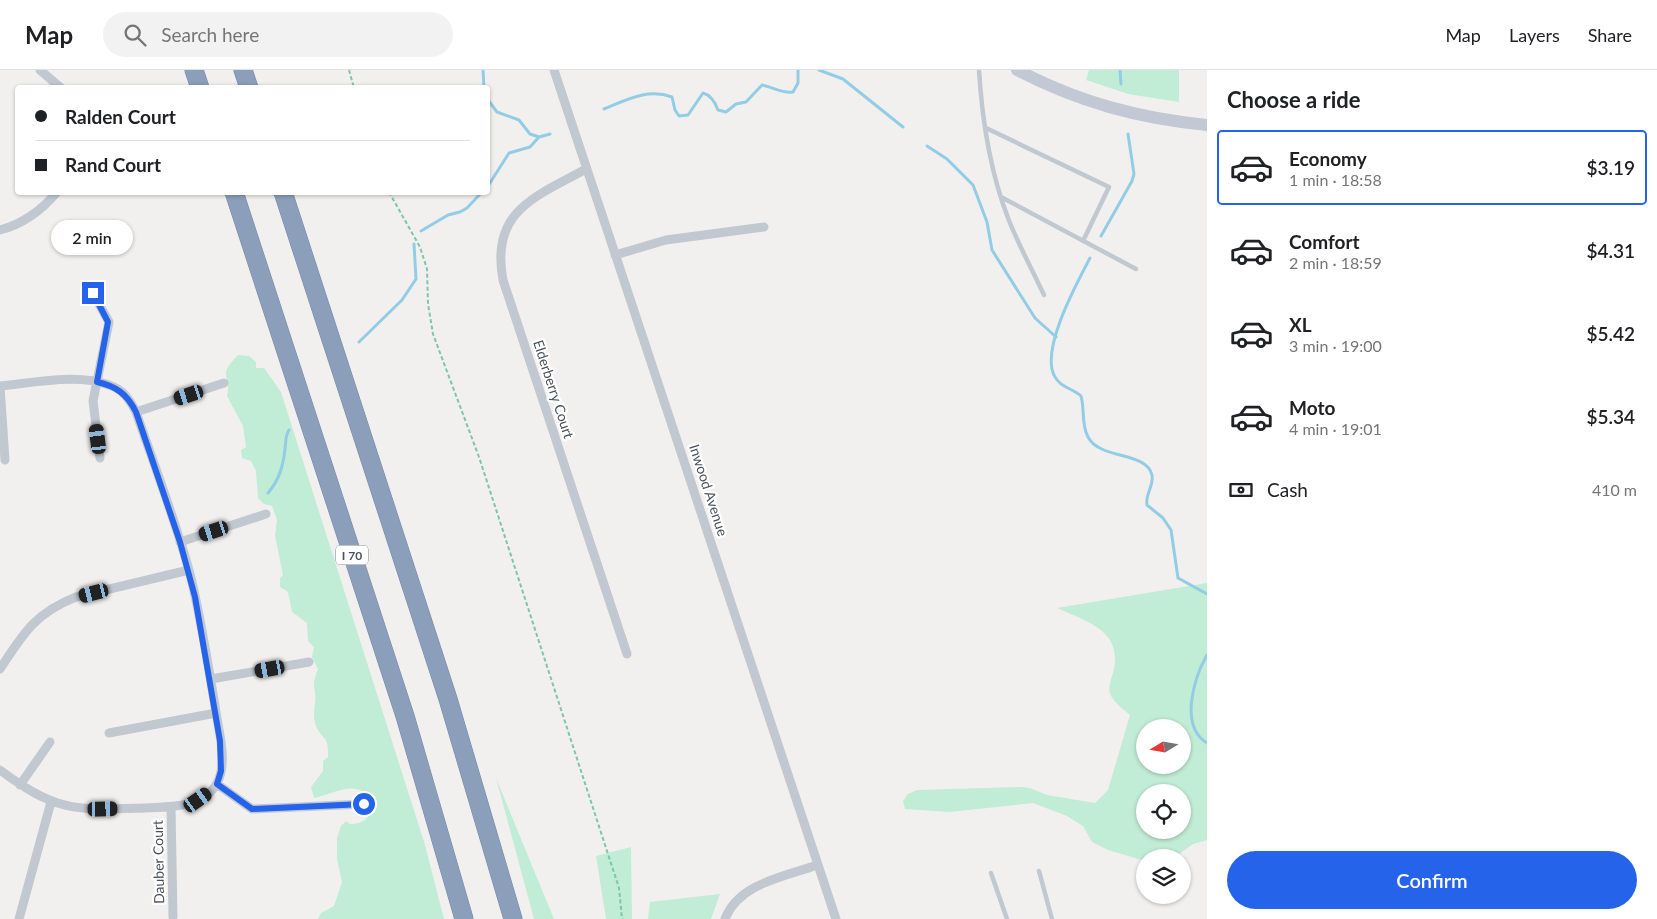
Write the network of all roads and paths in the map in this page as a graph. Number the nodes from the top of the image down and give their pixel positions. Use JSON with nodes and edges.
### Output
{"nodes":[{"id":1,"x":40,"y":70,"type":"edge"},
{"id":2,"x":194,"y":70,"type":"edge"},
{"id":3,"x":243,"y":70,"type":"edge"},
{"id":4,"x":349,"y":70,"type":"edge"},
{"id":5,"x":554,"y":70,"type":"edge"},
{"id":6,"x":979,"y":70,"type":"edge"},
{"id":7,"x":1017,"y":70,"type":"edge"},
{"id":8,"x":58,"y":85,"type":"edge"},
{"id":9,"x":199,"y":85,"type":"edge"},
{"id":10,"x":248,"y":85,"type":"edge"},
{"id":11,"x":353,"y":85,"type":"edge"},
{"id":12,"x":1207,"y":125,"type":"edge"},
{"id":13,"x":986,"y":128,"type":"junction"},
{"id":14,"x":586,"y":169,"type":"junction"},
{"id":15,"x":54,"y":195,"type":"edge"},
{"id":16,"x":235,"y":195,"type":"edge"},
{"id":17,"x":284,"y":195,"type":"edge"},
{"id":18,"x":391,"y":195,"type":"edge"},
{"id":19,"x":1001,"y":197,"type":"junction"},
{"id":20,"x":764,"y":228,"type":"dead end"},
{"id":21,"x":0,"y":230,"type":"edge"},
{"id":22,"x":1083,"y":241,"type":"junction"},
{"id":23,"x":615,"y":255,"type":"junction"},
{"id":24,"x":1136,"y":269,"type":"dead end"},
{"id":25,"x":93,"y":293,"type":"dead end"},
{"id":26,"x":1044,"y":295,"type":"dead end"},
{"id":27,"x":97,"y":382,"type":"junction"},
{"id":28,"x":224,"y":383,"type":"dead end"},
{"id":29,"x":0,"y":386,"type":"edge"},
{"id":30,"x":136,"y":412,"type":"junction"},
{"id":31,"x":100,"y":458,"type":"dead end"},
{"id":32,"x":5,"y":460,"type":"dead end"},
{"id":33,"x":266,"y":514,"type":"dead end"},
{"id":34,"x":180,"y":542,"type":"junction"},
{"id":35,"x":188,"y":570,"type":"junction"},
{"id":36,"x":627,"y":654,"type":"dead end"},
{"id":37,"x":309,"y":662,"type":"dead end"},
{"id":38,"x":0,"y":669,"type":"edge"},
{"id":39,"x":211,"y":679,"type":"junction"},
{"id":40,"x":216,"y":713,"type":"junction"},
{"id":41,"x":109,"y":733,"type":"dead end"},
{"id":42,"x":50,"y":742,"type":"dead end"},
{"id":43,"x":0,"y":770,"type":"edge"},
{"id":44,"x":20,"y":784,"type":"junction"},
{"id":45,"x":217,"y":784,"type":"junction"},
{"id":46,"x":50,"y":802,"type":"junction"},
{"id":47,"x":364,"y":804,"type":"dead end"},
{"id":48,"x":171,"y":807,"type":"junction"},
{"id":49,"x":817,"y":865,"type":"junction"},
{"id":50,"x":1039,"y":871,"type":"dead end"},
{"id":51,"x":992,"y":873,"type":"dead end"},
{"id":52,"x":173,"y":917,"type":"dead end"},
{"id":53,"x":19,"y":919,"type":"edge"},
{"id":54,"x":464,"y":919,"type":"edge"},
{"id":55,"x":513,"y":919,"type":"edge"},
{"id":56,"x":622,"y":919,"type":"edge"},
{"id":57,"x":725,"y":919,"type":"edge"},
{"id":58,"x":836,"y":919,"type":"edge"},
{"id":59,"x":1007,"y":919,"type":"edge"},
{"id":60,"x":1052,"y":919,"type":"edge"}],
"edges":[{"from":1,"to":8,"type":"street"},
{"from":2,"to":9,"type":"highway"},
{"from":3,"to":10,"type":"highway"},
{"from":4,"to":11,"type":"path"},
{"from":5,"to":14,"type":"street","name":"Inwood Avenue"},
{"from":6,"to":13,"type":"lane"},
{"from":7,"to":12,"type":"street"},
{"from":13,"to":19,"type":"lane"},
{"from":13,"to":22,"type":"lane"},
{"from":14,"to":23,"type":"street","name":"Inwood Avenue"},
{"from":14,"to":36,"type":"street","name":"Elderberry Court"},
{"from":15,"to":21,"type":"street"},
{"from":16,"to":54,"type":"highway","number":"I 70"},
{"from":17,"to":55,"type":"highway"},
{"from":18,"to":56,"type":"path"},
{"from":19,"to":22,"type":"lane"},
{"from":19,"to":26,"type":"lane"},
{"from":20,"to":23,"type":"street"},
{"from":22,"to":24,"type":"lane"},
{"from":23,"to":49,"type":"street","name":"Inwood Avenue"},
{"from":25,"to":27,"type":"street"},
{"from":27,"to":29,"type":"street"},
{"from":27,"to":30,"type":"street"},
{"from":27,"to":31,"type":"street"},
{"from":28,"to":30,"type":"street"},
{"from":29,"to":32,"type":"street"},
{"from":30,"to":34,"type":"street"},
{"from":33,"to":34,"type":"street"},
{"from":34,"to":35,"type":"street"},
{"from":35,"to":38,"type":"street"},
{"from":35,"to":39,"type":"street"},
{"from":37,"to":39,"type":"street"},
{"from":39,"to":40,"type":"street"},
{"from":40,"to":41,"type":"street"},
{"from":40,"to":45,"type":"street"},
{"from":42,"to":44,"type":"street"},
{"from":43,"to":44,"type":"street"},
{"from":44,"to":46,"type":"street"},
{"from":45,"to":47,"type":"street"},
{"from":45,"to":48,"type":"street"},
{"from":46,"to":48,"type":"street"},
{"from":46,"to":53,"type":"street"},
{"from":48,"to":52,"type":"street","name":"Dauber Court"},
{"from":49,"to":57,"type":"street"},
{"from":49,"to":58,"type":"street","name":"Inwood Avenue"},
{"from":50,"to":60,"type":"lane"},
{"from":51,"to":59,"type":"lane"}]}
